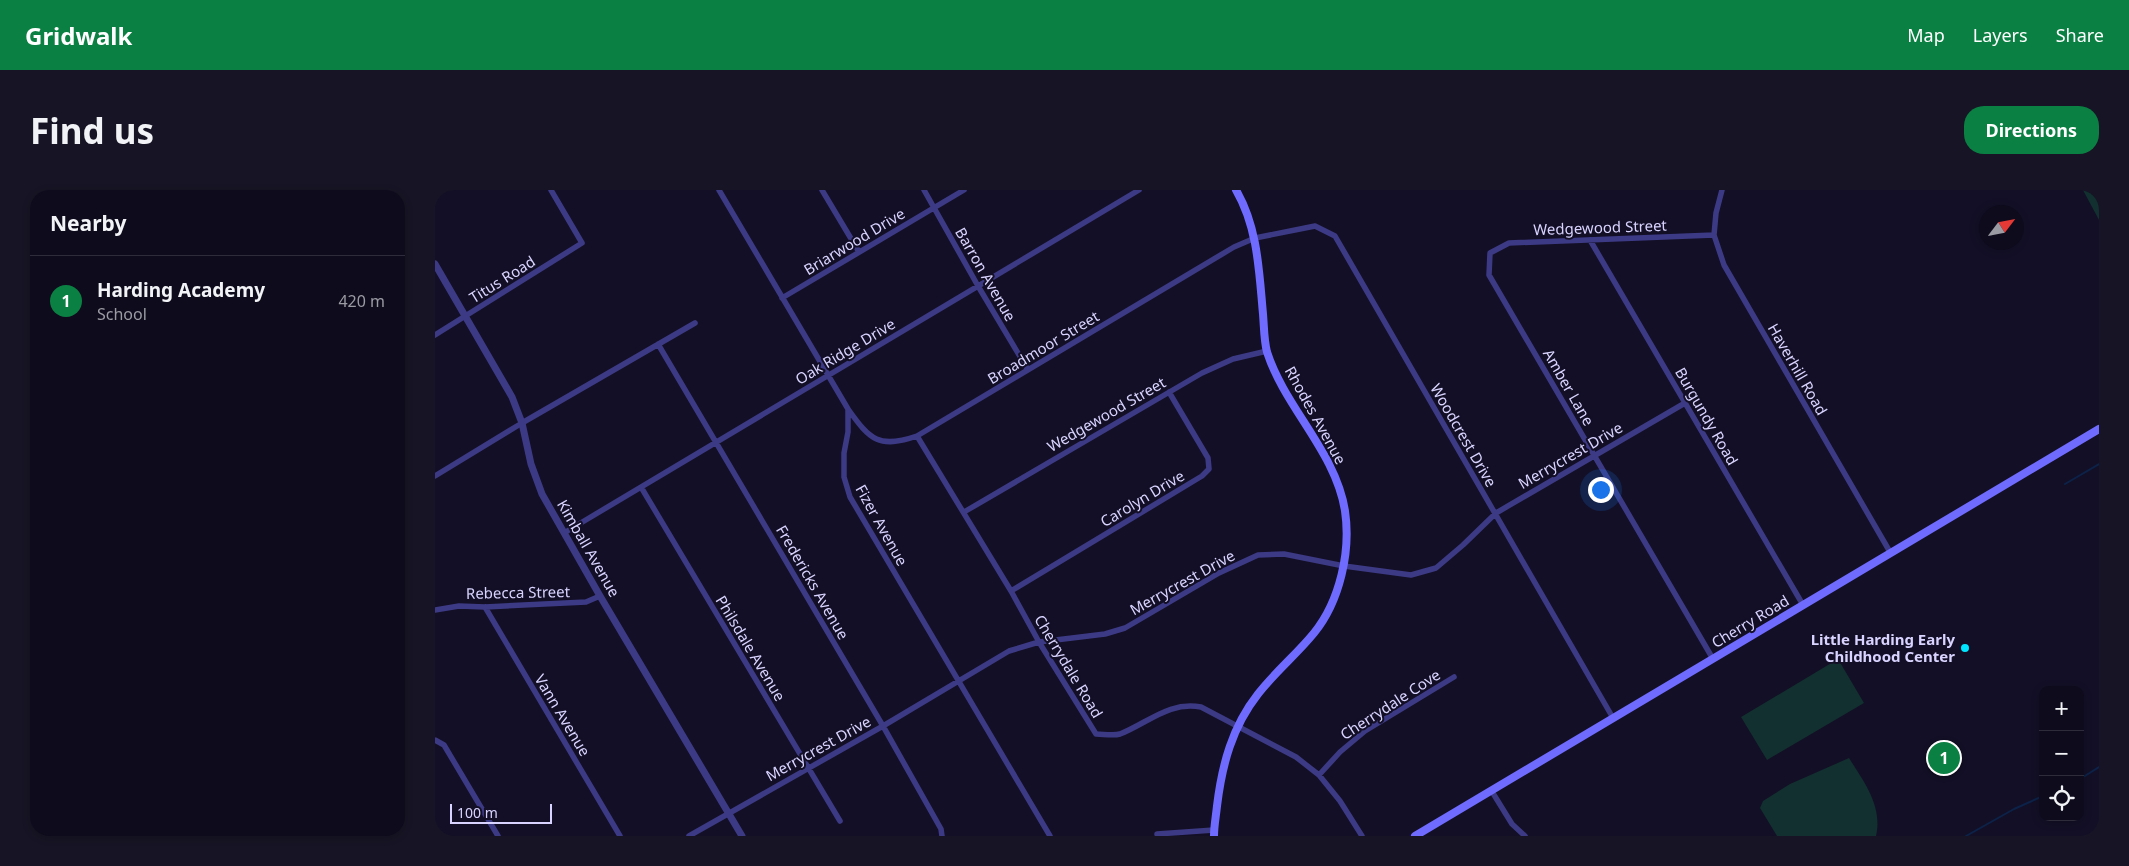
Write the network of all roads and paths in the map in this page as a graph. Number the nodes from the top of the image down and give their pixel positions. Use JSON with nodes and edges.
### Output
{"nodes":[{"id":1,"x":551,"y":190,"type":"edge"},
{"id":2,"x":719,"y":190,"type":"edge"},
{"id":3,"x":822,"y":190,"type":"edge"},
{"id":4,"x":924,"y":190,"type":"edge"},
{"id":5,"x":964,"y":190,"type":"edge"},
{"id":6,"x":1139,"y":190,"type":"edge"},
{"id":7,"x":1237,"y":190,"type":"edge"},
{"id":8,"x":1722,"y":190,"type":"edge"},
{"id":9,"x":935,"y":208,"type":"junction"},
{"id":10,"x":1714,"y":235,"type":"junction"},
{"id":11,"x":1255,"y":238,"type":"junction"},
{"id":12,"x":1590,"y":240,"type":"junction"},
{"id":13,"x":859,"y":252,"type":"junction"},
{"id":14,"x":1491,"y":253,"type":"joint"},
{"id":15,"x":435,"y":264,"type":"edge"},
{"id":16,"x":977,"y":286,"type":"junction"},
{"id":17,"x":782,"y":298,"type":"junction"},
{"id":18,"x":466,"y":317,"type":"junction"},
{"id":19,"x":695,"y":323,"type":"dead end"},
{"id":20,"x":435,"y":335,"type":"edge"},
{"id":21,"x":658,"y":344,"type":"junction"},
{"id":22,"x":1267,"y":351,"type":"junction"},
{"id":23,"x":1028,"y":370,"type":"junction"},
{"id":24,"x":829,"y":376,"type":"junction"},
{"id":25,"x":1169,"y":392,"type":"junction"},
{"id":26,"x":1685,"y":403,"type":"junction"},
{"id":27,"x":848,"y":409,"type":"junction"},
{"id":28,"x":522,"y":423,"type":"junction"},
{"id":29,"x":2099,"y":429,"type":"edge"},
{"id":30,"x":917,"y":436,"type":"junction"},
{"id":31,"x":716,"y":442,"type":"junction"},
{"id":32,"x":1594,"y":456,"type":"junction"},
{"id":33,"x":435,"y":476,"type":"edge"},
{"id":34,"x":641,"y":487,"type":"junction"},
{"id":35,"x":964,"y":512,"type":"junction"},
{"id":36,"x":1496,"y":513,"type":"junction"},
{"id":37,"x":564,"y":533,"type":"junction"},
{"id":38,"x":1890,"y":552,"type":"junction"},
{"id":39,"x":1344,"y":566,"type":"junction"},
{"id":40,"x":1011,"y":592,"type":"junction"},
{"id":41,"x":600,"y":596,"type":"junction"},
{"id":42,"x":1803,"y":605,"type":"junction"},
{"id":43,"x":485,"y":607,"type":"junction"},
{"id":44,"x":435,"y":610,"type":"edge"},
{"id":45,"x":1039,"y":642,"type":"junction"},
{"id":46,"x":1713,"y":659,"type":"junction"},
{"id":47,"x":1454,"y":677,"type":"dead end"},
{"id":48,"x":958,"y":681,"type":"junction"},
{"id":49,"x":1613,"y":718,"type":"junction"},
{"id":50,"x":1238,"y":725,"type":"junction"},
{"id":51,"x":883,"y":726,"type":"junction"},
{"id":52,"x":435,"y":740,"type":"edge"},
{"id":53,"x":808,"y":768,"type":"junction"},
{"id":54,"x":1319,"y":775,"type":"junction"},
{"id":55,"x":1491,"y":790,"type":"junction"},
{"id":56,"x":729,"y":812,"type":"junction"},
{"id":57,"x":840,"y":821,"type":"dead end"},
{"id":58,"x":1214,"y":833,"type":"edge"},
{"id":59,"x":1157,"y":834,"type":"dead end"},
{"id":60,"x":498,"y":836,"type":"edge"},
{"id":61,"x":620,"y":836,"type":"edge"},
{"id":62,"x":689,"y":836,"type":"edge"},
{"id":63,"x":742,"y":836,"type":"edge"},
{"id":64,"x":942,"y":836,"type":"edge"},
{"id":65,"x":1049,"y":836,"type":"edge"},
{"id":66,"x":1361,"y":836,"type":"edge"},
{"id":67,"x":1415,"y":836,"type":"edge"},
{"id":68,"x":1525,"y":836,"type":"edge"}],
"edges":[{"from":1,"to":18,"type":"street","name":"Titus Road"},
{"from":2,"to":17,"type":"street"},
{"from":3,"to":13,"type":"street"},
{"from":4,"to":9,"type":"street","name":"Barron Avenue"},
{"from":5,"to":9,"type":"street","name":"Briarwood Drive"},
{"from":6,"to":16,"type":"street","name":"Oak Ridge Drive"},
{"from":7,"to":11,"type":"main road","name":"Rhodes Avenue"},
{"from":8,"to":10,"type":"street","name":"Haverhill Road"},
{"from":9,"to":13,"type":"street","name":"Briarwood Drive"},
{"from":9,"to":16,"type":"street","name":"Barron Avenue"},
{"from":10,"to":12,"type":"street","name":"Wedgewood Street"},
{"from":10,"to":38,"type":"street","name":"Haverhill Road"},
{"from":11,"to":22,"type":"main road","name":"Rhodes Avenue"},
{"from":11,"to":23,"type":"street","name":"Broadmoor Street"},
{"from":11,"to":36,"type":"street","name":"Woodcrest Drive"},
{"from":12,"to":14,"type":"street","name":"Wedgewood Street"},
{"from":12,"to":26,"type":"street","name":"Burgundy Road"},
{"from":13,"to":17,"type":"street","name":"Briarwood Drive"},
{"from":14,"to":32,"type":"street","name":"Amber Lane"},
{"from":15,"to":18,"type":"street","name":"Kimball Avenue"},
{"from":16,"to":23,"type":"street","name":"Barron Avenue"},
{"from":16,"to":24,"type":"street","name":"Oak Ridge Drive"},
{"from":17,"to":24,"type":"street"},
{"from":18,"to":20,"type":"street","name":"Titus Road"},
{"from":18,"to":28,"type":"street","name":"Kimball Avenue"},
{"from":19,"to":21,"type":"street"},
{"from":21,"to":28,"type":"street"},
{"from":21,"to":31,"type":"street","name":"Fredericks Avenue"},
{"from":22,"to":25,"type":"street","name":"Wedgewood Street"},
{"from":22,"to":39,"type":"main road","name":"Rhodes Avenue"},
{"from":23,"to":30,"type":"street","name":"Broadmoor Street"},
{"from":24,"to":27,"type":"street"},
{"from":24,"to":31,"type":"street","name":"Oak Ridge Drive"},
{"from":25,"to":35,"type":"street","name":"Wedgewood Street"},
{"from":25,"to":40,"type":"street","name":"Carolyn Drive"},
{"from":26,"to":32,"type":"street","name":"Merrycrest Drive"},
{"from":26,"to":42,"type":"street","name":"Burgundy Road"},
{"from":27,"to":30,"type":"street","name":"Broadmoor Street"},
{"from":27,"to":48,"type":"street","name":"Fizer Avenue"},
{"from":28,"to":33,"type":"street"},
{"from":28,"to":37,"type":"street","name":"Kimball Avenue"},
{"from":29,"to":38,"type":"main road","name":"Cherry Road"},
{"from":30,"to":35,"type":"street","name":"Cherrydale Road"},
{"from":31,"to":34,"type":"street","name":"Oak Ridge Drive"},
{"from":31,"to":51,"type":"street","name":"Fredericks Avenue"},
{"from":32,"to":36,"type":"street","name":"Merrycrest Drive"},
{"from":32,"to":46,"type":"street","name":"Amber Lane"},
{"from":34,"to":37,"type":"street","name":"Oak Ridge Drive"},
{"from":34,"to":53,"type":"street","name":"Philsdale Avenue"},
{"from":35,"to":40,"type":"street","name":"Cherrydale Road"},
{"from":36,"to":39,"type":"street","name":"Merrycrest Drive"},
{"from":36,"to":49,"type":"street","name":"Woodcrest Drive"},
{"from":37,"to":41,"type":"street","name":"Kimball Avenue"},
{"from":38,"to":42,"type":"main road","name":"Cherry Road"},
{"from":39,"to":45,"type":"street","name":"Merrycrest Drive"},
{"from":39,"to":50,"type":"main road","name":"Rhodes Avenue"},
{"from":40,"to":45,"type":"street","name":"Cherrydale Road"},
{"from":41,"to":43,"type":"street","name":"Rebecca Street"},
{"from":41,"to":56,"type":"street","name":"Kimball Avenue"},
{"from":42,"to":46,"type":"main road","name":"Cherry Road"},
{"from":43,"to":44,"type":"street","name":"Rebecca Street"},
{"from":43,"to":61,"type":"street","name":"Vann Avenue"},
{"from":45,"to":48,"type":"street","name":"Merrycrest Drive"},
{"from":45,"to":50,"type":"street","name":"Cherrydale Road"},
{"from":46,"to":49,"type":"main road","name":"Cherry Road"},
{"from":47,"to":54,"type":"street","name":"Cherrydale Cove"},
{"from":48,"to":51,"type":"street","name":"Merrycrest Drive"},
{"from":48,"to":65,"type":"street","name":"Fizer Avenue"},
{"from":49,"to":55,"type":"main road","name":"Cherry Road"},
{"from":50,"to":54,"type":"street","name":"Cherrydale Road"},
{"from":50,"to":58,"type":"main road","name":"Rhodes Avenue"},
{"from":51,"to":53,"type":"street","name":"Merrycrest Drive"},
{"from":51,"to":64,"type":"street","name":"Fredericks Avenue"},
{"from":52,"to":60,"type":"street"},
{"from":53,"to":56,"type":"street","name":"Merrycrest Drive"},
{"from":53,"to":57,"type":"street","name":"Philsdale Avenue"},
{"from":54,"to":66,"type":"street","name":"Cherrydale Road"},
{"from":55,"to":67,"type":"main road","name":"Cherry Road"},
{"from":55,"to":68,"type":"street"},
{"from":56,"to":62,"type":"street","name":"Merrycrest Drive"},
{"from":56,"to":63,"type":"street","name":"Kimball Avenue"},
{"from":58,"to":59,"type":"street","name":"Rhodes Avenue"}]}
